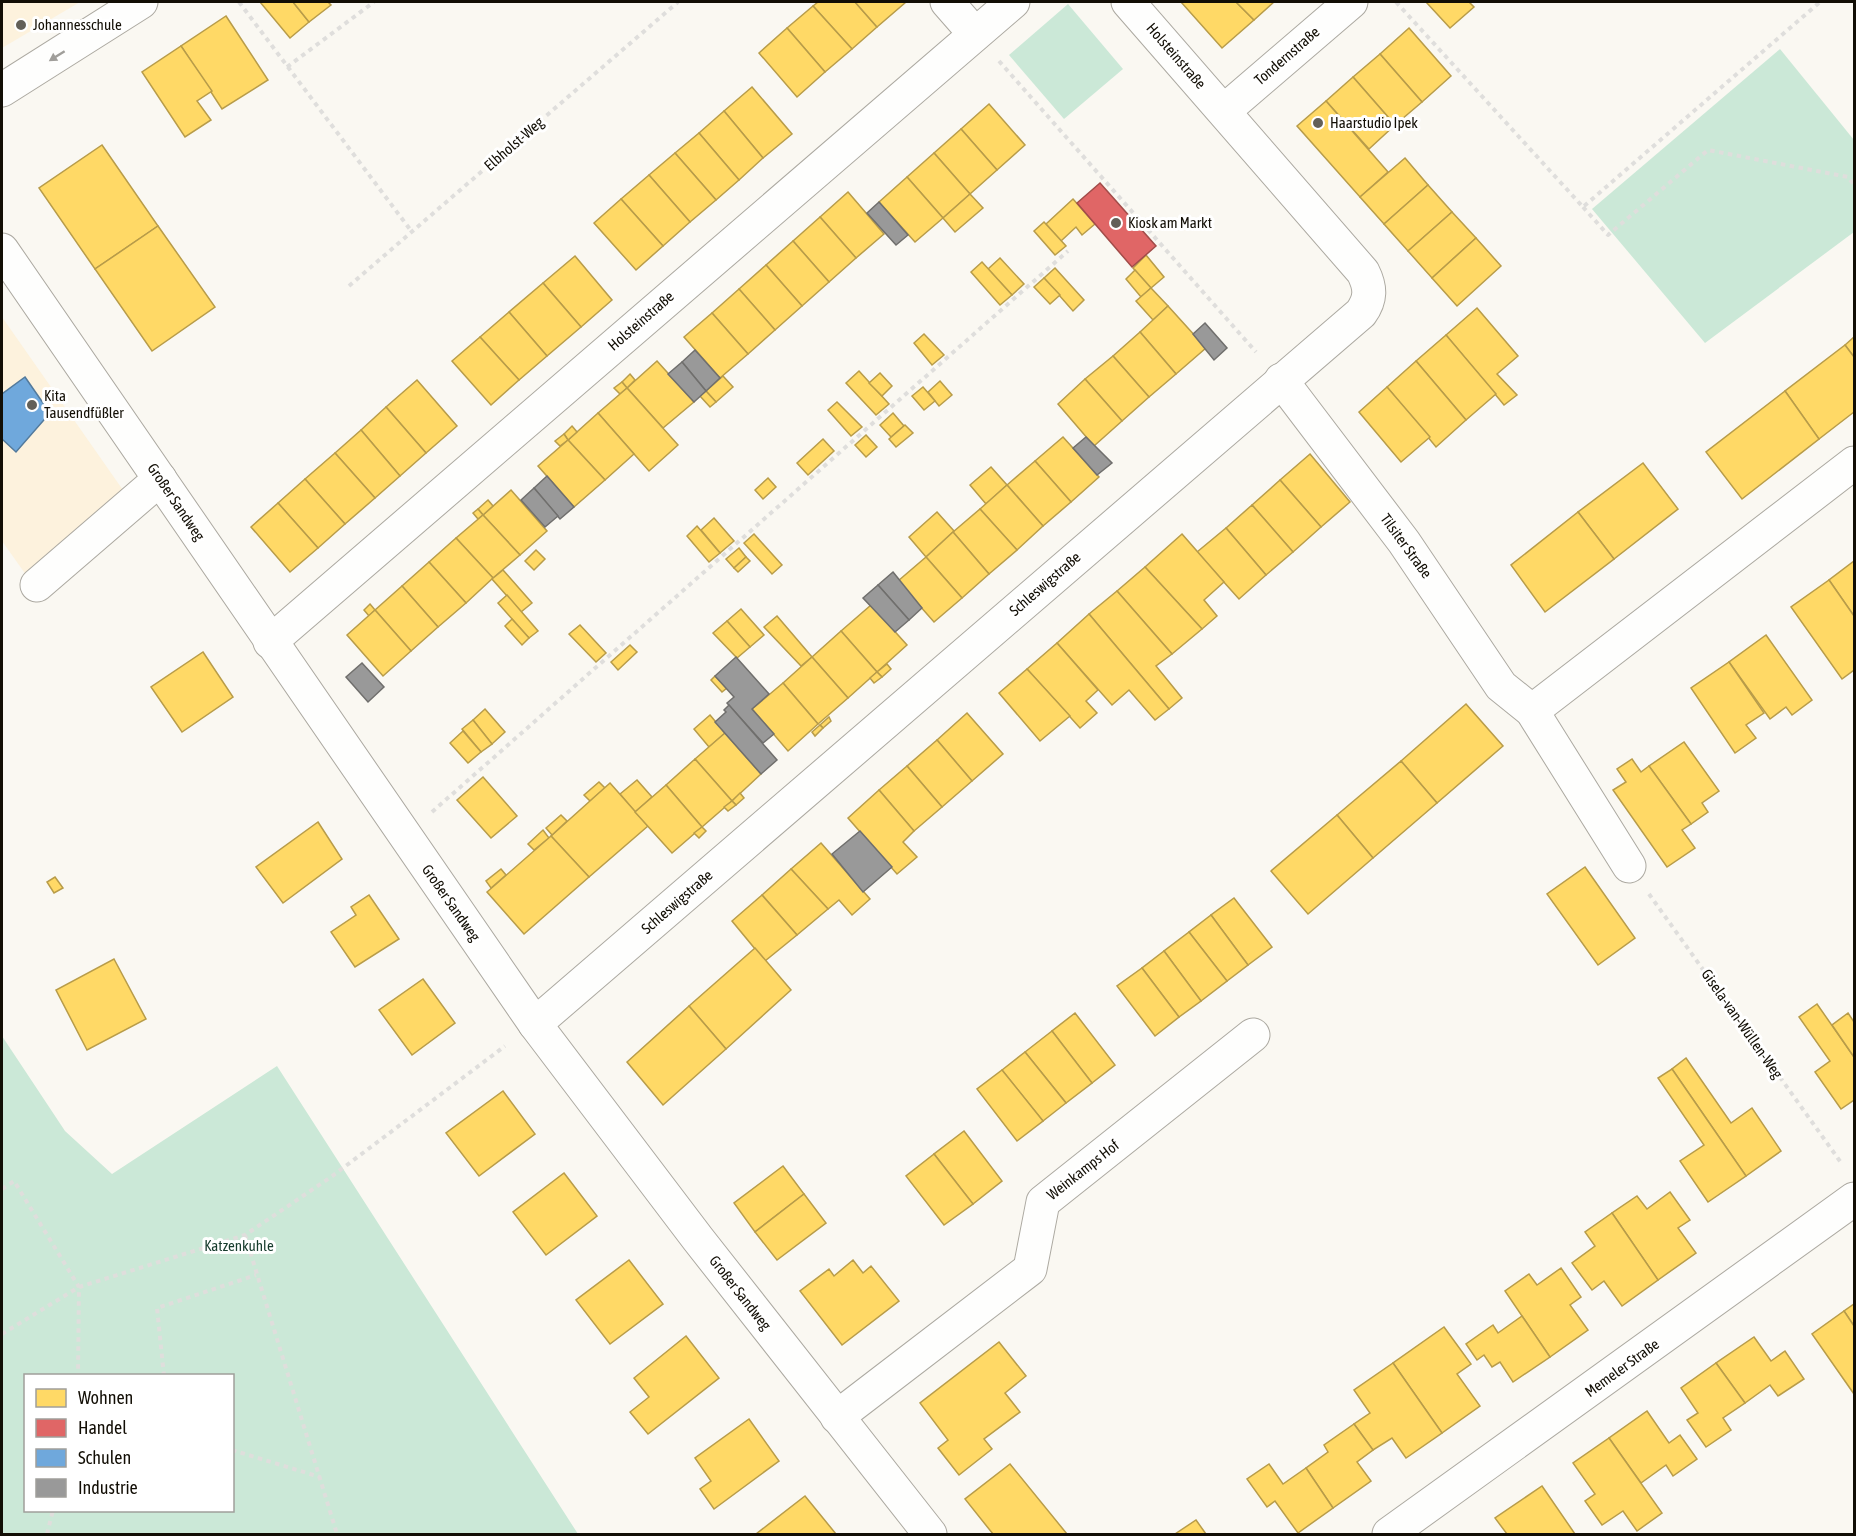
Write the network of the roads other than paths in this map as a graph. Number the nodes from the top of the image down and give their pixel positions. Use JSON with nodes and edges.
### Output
{"nodes":[{"id":1,"x":141,"y":2,"type":"edge"},
{"id":2,"x":947,"y":2,"type":"edge"},
{"id":3,"x":1013,"y":2,"type":"edge"},
{"id":4,"x":1128,"y":2,"type":"edge"},
{"id":5,"x":1351,"y":2,"type":"edge"},
{"id":6,"x":975,"y":34,"type":"junction"},
{"id":7,"x":2,"y":90,"type":"edge"},
{"id":8,"x":1224,"y":111,"type":"junction"},
{"id":9,"x":2,"y":250,"type":"edge"},
{"id":10,"x":1281,"y":380,"type":"junction"},
{"id":11,"x":1854,"y":463,"type":"edge"},
{"id":12,"x":160,"y":479,"type":"junction"},
{"id":13,"x":37,"y":585,"type":"dead end"},
{"id":14,"x":270,"y":642,"type":"junction"},
{"id":15,"x":1532,"y":711,"type":"junction"},
{"id":16,"x":1629,"y":866,"type":"road end"},
{"id":17,"x":535,"y":1024,"type":"junction"},
{"id":18,"x":1253,"y":1035,"type":"dead end"},
{"id":19,"x":1851,"y":1186,"type":"edge"},
{"id":20,"x":837,"y":1417,"type":"junction"},
{"id":21,"x":1394,"y":1533,"type":"edge"},
{"id":22,"x":930,"y":1534,"type":"edge"}],
"edges":[{"from":1,"to":7,"type":"street","one_way":true},
{"from":2,"to":6,"type":"street"},
{"from":3,"to":6,"type":"street","name":"Holsteinstraße"},
{"from":4,"to":8,"type":"street","name":"Holsteinstraße"},
{"from":5,"to":8,"type":"street","name":"Tondernstraße"},
{"from":6,"to":14,"type":"street","name":"Holsteinstraße"},
{"from":8,"to":10,"type":"street","name":"Schleswigstraße"},
{"from":9,"to":12,"type":"street","name":"Großer Sandweg"},
{"from":10,"to":15,"type":"street","name":"Tilsiter Straße"},
{"from":10,"to":17,"type":"street","name":"Schleswigstraße"},
{"from":11,"to":15,"type":"street"},
{"from":12,"to":13,"type":"street"},
{"from":12,"to":14,"type":"street","name":"Großer Sandweg"},
{"from":14,"to":17,"type":"street","name":"Großer Sandweg"},
{"from":15,"to":16,"type":"street","name":"Tilsiter Straße"},
{"from":17,"to":20,"type":"street","name":"Großer Sandweg"},
{"from":18,"to":20,"type":"street","name":"Weinkamps Hof"},
{"from":19,"to":21,"type":"street","name":"Memeler Straße"},
{"from":20,"to":22,"type":"street","name":"Großer Sandweg"}]}
